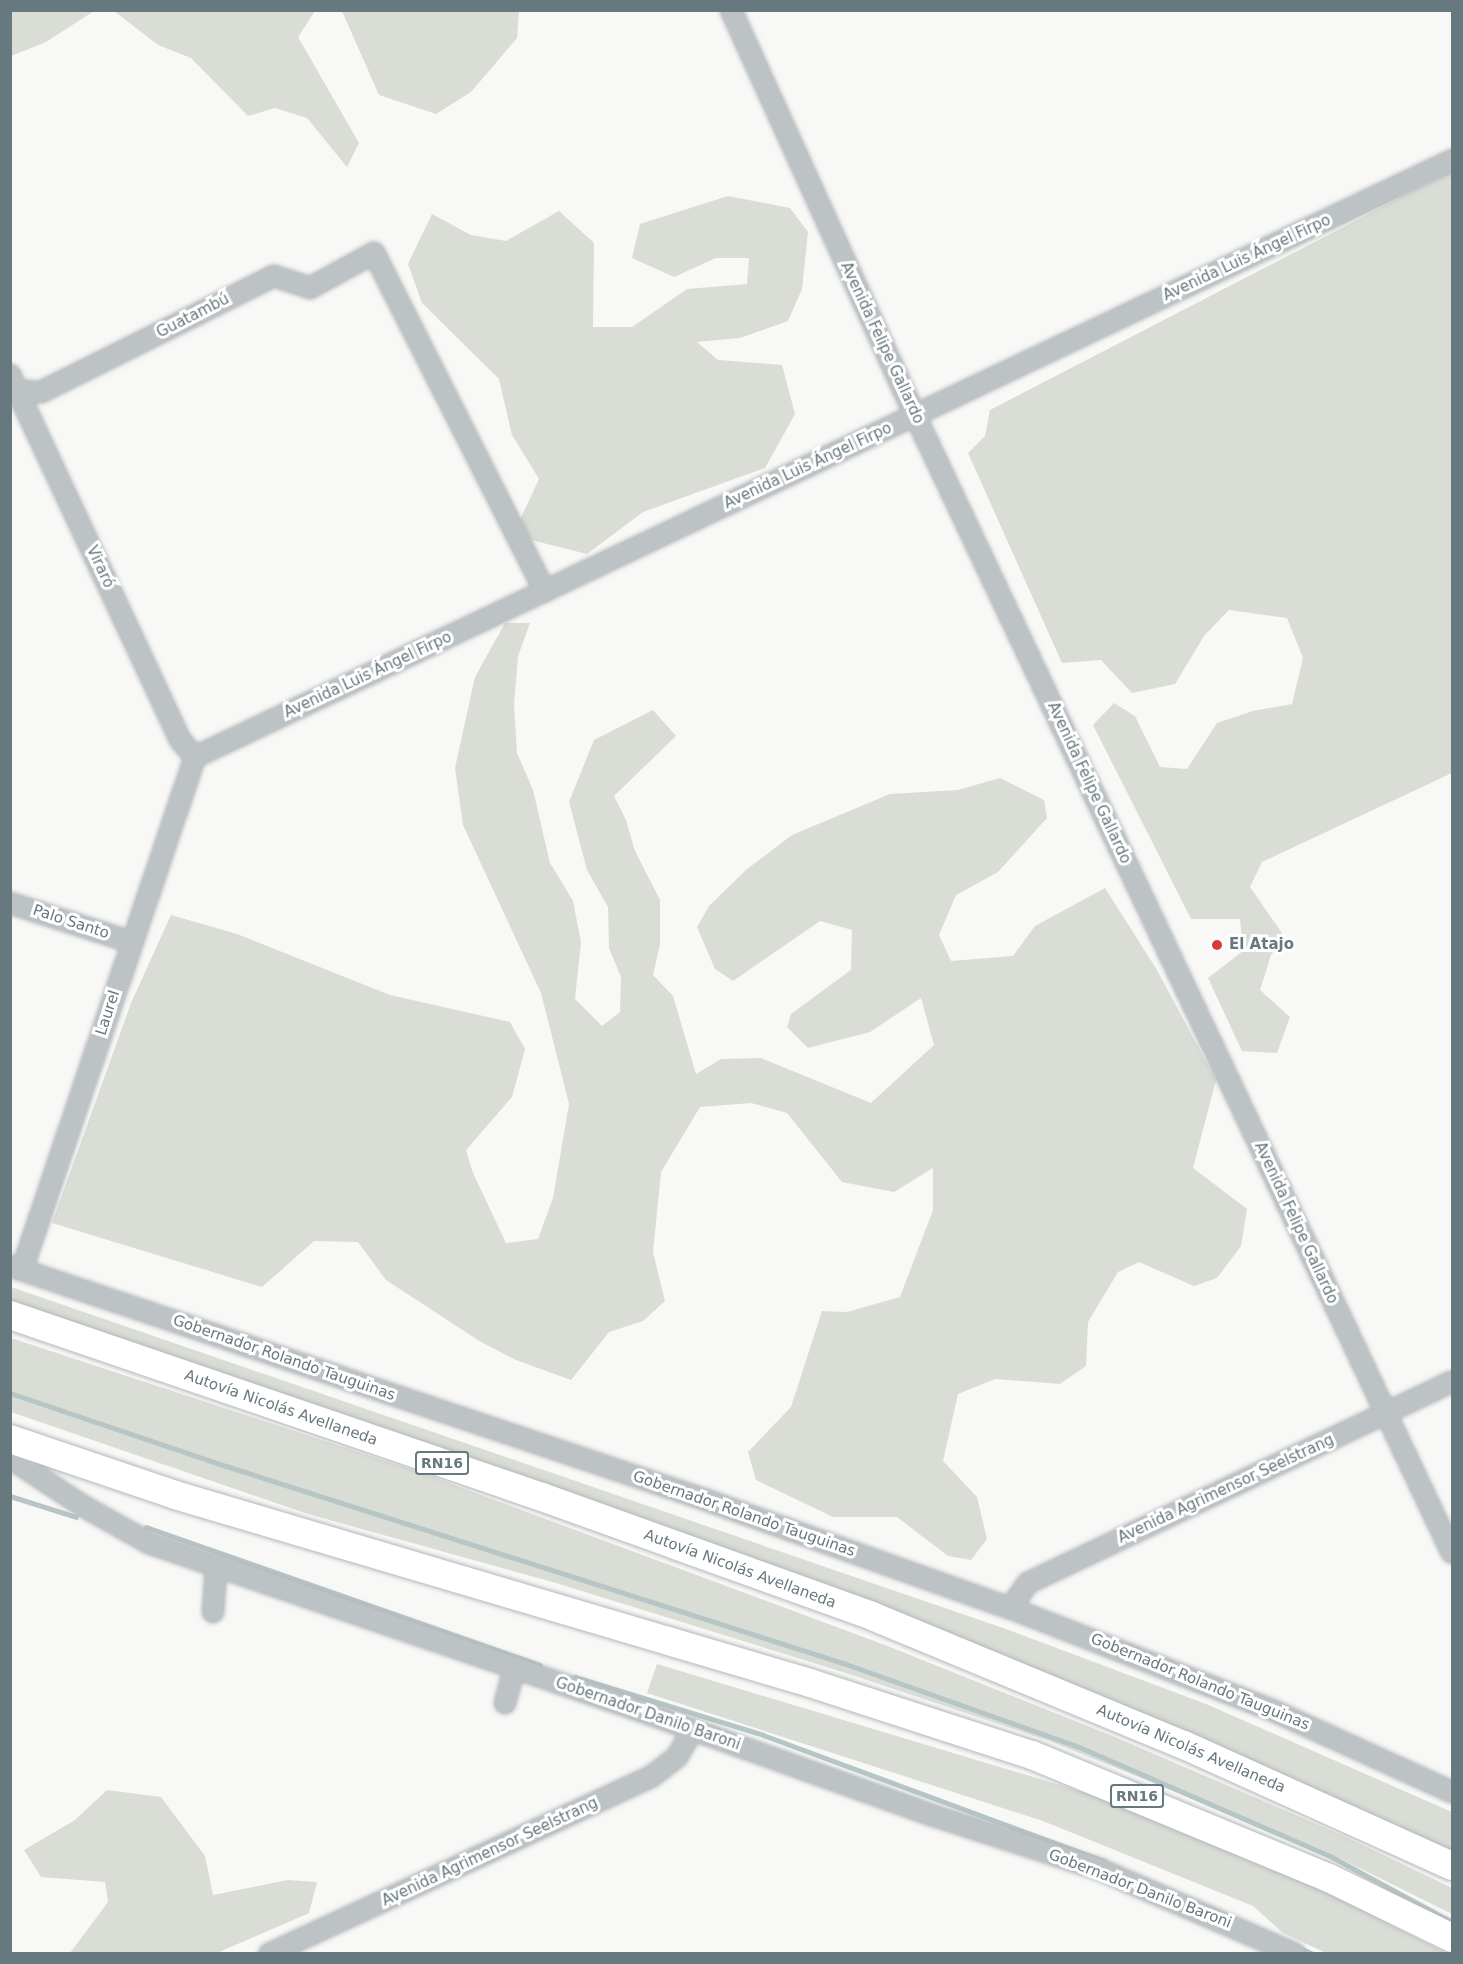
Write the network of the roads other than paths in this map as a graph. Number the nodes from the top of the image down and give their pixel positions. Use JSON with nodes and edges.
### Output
{"nodes":[{"id":1,"x":731,"y":10,"type":"edge"},
{"id":2,"x":1452,"y":160,"type":"edge"},
{"id":3,"x":13,"y":385,"type":"edge"},
{"id":4,"x":915,"y":416,"type":"junction"},
{"id":5,"x":545,"y":591,"type":"junction"},
{"id":6,"x":195,"y":757,"type":"junction"},
{"id":7,"x":10,"y":903,"type":"edge"},
{"id":8,"x":131,"y":942,"type":"junction"},
{"id":9,"x":16,"y":1268,"type":"edge"},
{"id":10,"x":10,"y":1315,"type":"edge"},
{"id":11,"x":1452,"y":1382,"type":"edge"},
{"id":12,"x":1386,"y":1413,"type":"junction"},
{"id":13,"x":10,"y":1439,"type":"edge"},
{"id":14,"x":10,"y":1458,"type":"edge"},
{"id":15,"x":1452,"y":1552,"type":"edge"},
{"id":16,"x":216,"y":1568,"type":"junction"},
{"id":17,"x":1010,"y":1608,"type":"junction"},
{"id":18,"x":213,"y":1612,"type":"dead end"},
{"id":19,"x":514,"y":1669,"type":"junction"},
{"id":20,"x":505,"y":1703,"type":"dead end"},
{"id":21,"x":693,"y":1729,"type":"junction"},
{"id":22,"x":1452,"y":1792,"type":"edge"},
{"id":23,"x":1452,"y":1866,"type":"edge"},
{"id":24,"x":1452,"y":1938,"type":"edge"},
{"id":25,"x":269,"y":1953,"type":"edge"},
{"id":26,"x":1295,"y":1953,"type":"edge"}],
"edges":[{"from":1,"to":4,"type":"street","name":"Avenida Felipe Gallardo"},
{"from":2,"to":4,"type":"street","name":"Avenida Luis Ángel Firpo"},
{"from":3,"to":5,"type":"street","name":"Guatambú"},
{"from":3,"to":6,"type":"street","name":"Viraró"},
{"from":4,"to":5,"type":"street","name":"Avenida Luis Ángel Firpo"},
{"from":4,"to":12,"type":"street","name":"Avenida Felipe Gallardo"},
{"from":5,"to":6,"type":"street","name":"Avenida Luis Ángel Firpo"},
{"from":6,"to":8,"type":"street","name":"Laurel"},
{"from":7,"to":8,"type":"street","name":"Palo Santo"},
{"from":8,"to":9,"type":"street","name":"Laurel"},
{"from":9,"to":17,"type":"street","name":"Gobernador Rolando Tauguinas"},
{"from":10,"to":23,"type":"highway","name":"Autovía Nicolás Avellaneda","number":"RN16"},
{"from":11,"to":12,"type":"street","name":"Avenida Agrimensor Seelstrang"},
{"from":12,"to":15,"type":"street","name":"Avenida Felipe Gallardo"},
{"from":12,"to":17,"type":"street","name":"Avenida Agrimensor Seelstrang"},
{"from":13,"to":24,"type":"highway","number":"RN16"},
{"from":14,"to":16,"type":"street","name":"Gobernador Danilo Baroni"},
{"from":16,"to":18,"type":"street"},
{"from":16,"to":19,"type":"street","name":"Gobernador Danilo Baroni"},
{"from":17,"to":22,"type":"street","name":"Gobernador Rolando Tauguinas"},
{"from":19,"to":20,"type":"street"},
{"from":19,"to":21,"type":"street","name":"Gobernador Danilo Baroni"},
{"from":21,"to":25,"type":"street","name":"Avenida Agrimensor Seelstrang"},
{"from":21,"to":26,"type":"street","name":"Gobernador Danilo Baroni"}]}
